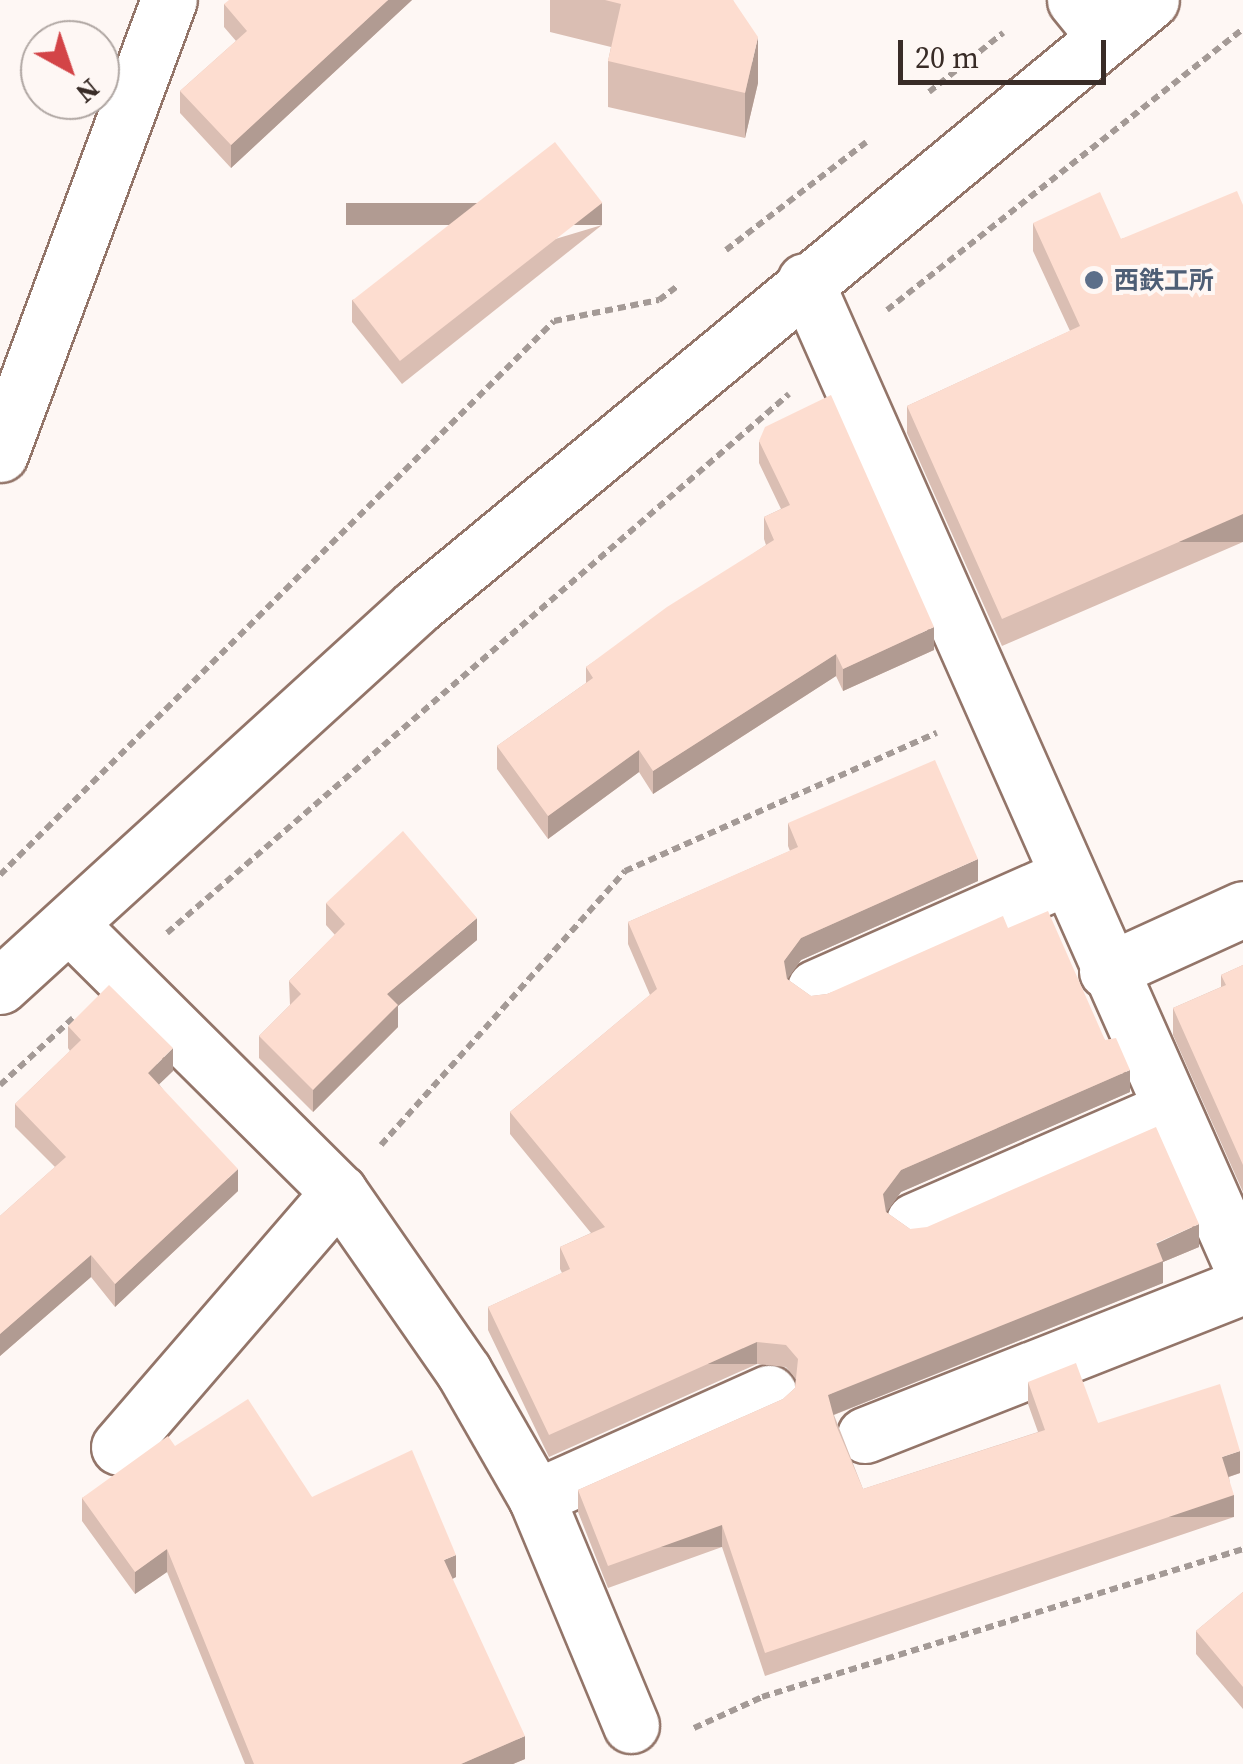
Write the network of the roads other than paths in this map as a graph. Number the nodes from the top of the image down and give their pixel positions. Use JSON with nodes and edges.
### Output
{"nodes":[{"id":1,"x":169,"y":0,"type":"edge"},
{"id":2,"x":1151,"y":0,"type":"edge"},
{"id":3,"x":1090,"y":18,"type":"edge"},
{"id":4,"x":805,"y":281,"type":"junction"},
{"id":5,"x":0,"y":454,"type":"edge"},
{"id":6,"x":1065,"y":877,"type":"junction"},
{"id":7,"x":1243,"y":909,"type":"edge"},
{"id":8,"x":70,"y":924,"type":"junction"},
{"id":9,"x":1107,"y":971,"type":"junction"},
{"id":10,"x":0,"y":986,"type":"edge"},
{"id":11,"x":815,"y":988,"type":"dead end"},
{"id":12,"x":1168,"y":1110,"type":"junction"},
{"id":13,"x":339,"y":1192,"type":"junction"},
{"id":14,"x":914,"y":1220,"type":"dead end"},
{"id":15,"x":1243,"y":1269,"type":"edge"},
{"id":16,"x":1243,"y":1286,"type":"edge"},
{"id":17,"x":770,"y":1393,"type":"dead end"},
{"id":18,"x":865,"y":1435,"type":"dead end"},
{"id":19,"x":119,"y":1447,"type":"dead end"},
{"id":20,"x":536,"y":1497,"type":"junction"},
{"id":21,"x":632,"y":1725,"type":"road end"}],
"edges":[{"from":1,"to":5,"type":"street"},
{"from":2,"to":3,"type":"street"},
{"from":3,"to":4,"type":"street"},
{"from":4,"to":6,"type":"street"},
{"from":4,"to":8,"type":"street"},
{"from":6,"to":9,"type":"street"},
{"from":6,"to":11,"type":"street"},
{"from":7,"to":9,"type":"street"},
{"from":8,"to":10,"type":"street"},
{"from":8,"to":13,"type":"street"},
{"from":9,"to":12,"type":"street"},
{"from":12,"to":14,"type":"street"},
{"from":12,"to":15,"type":"street"},
{"from":13,"to":19,"type":"street"},
{"from":13,"to":20,"type":"street"},
{"from":16,"to":18,"type":"street"},
{"from":17,"to":20,"type":"street"},
{"from":20,"to":21,"type":"street"}]}
